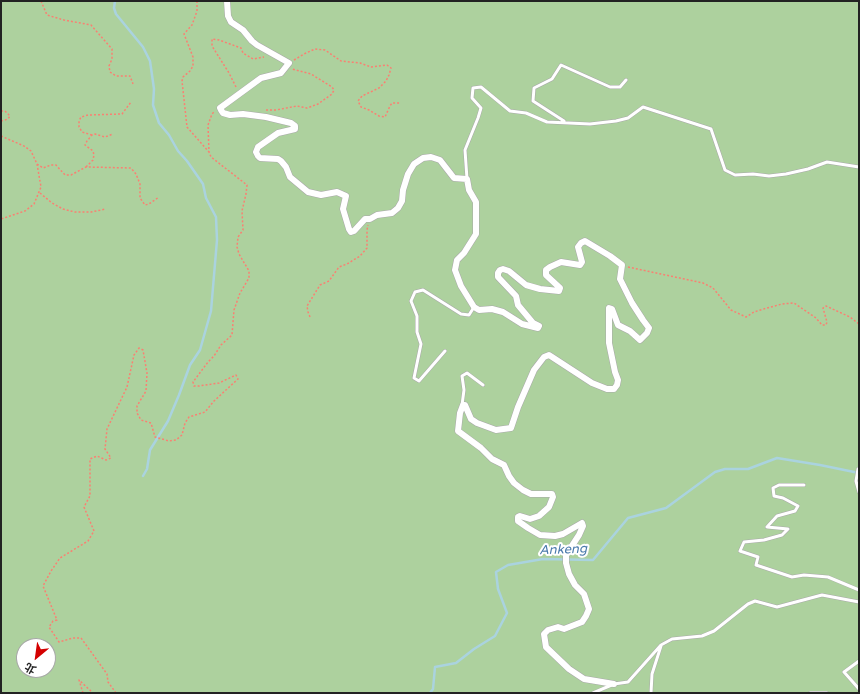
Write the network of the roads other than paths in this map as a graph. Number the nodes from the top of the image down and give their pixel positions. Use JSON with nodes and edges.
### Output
{"nodes":[{"id":1,"x":227,"y":1,"type":"edge"},
{"id":2,"x":626,"y":80,"type":"dead end"},
{"id":3,"x":565,"y":122,"type":"junction"},
{"id":4,"x":859,"y":167,"type":"edge"},
{"id":5,"x":467,"y":179,"type":"junction"},
{"id":6,"x":474,"y":307,"type":"junction"},
{"id":7,"x":445,"y":351,"type":"dead end"},
{"id":8,"x":483,"y":385,"type":"dead end"},
{"id":9,"x":460,"y":413,"type":"junction"},
{"id":10,"x":859,"y":469,"type":"edge"},
{"id":11,"x":804,"y":485,"type":"dead end"},
{"id":12,"x":859,"y":492,"type":"edge"},
{"id":13,"x":859,"y":590,"type":"edge"},
{"id":14,"x":859,"y":602,"type":"edge"},
{"id":15,"x":661,"y":645,"type":"junction"},
{"id":16,"x":859,"y":661,"type":"edge"},
{"id":17,"x":614,"y":684,"type":"junction"},
{"id":18,"x":859,"y":689,"type":"edge"},
{"id":19,"x":593,"y":693,"type":"edge"},
{"id":20,"x":651,"y":693,"type":"edge"},
{"id":21,"x":810,"y":693,"type":"edge"},
{"id":22,"x":827,"y":693,"type":"edge"}],
"edges":[{"from":1,"to":5,"type":"street"},
{"from":2,"to":3,"type":"lane"},
{"from":3,"to":4,"type":"lane"},
{"from":3,"to":5,"type":"lane"},
{"from":5,"to":6,"type":"street"},
{"from":6,"to":7,"type":"lane"},
{"from":6,"to":9,"type":"street"},
{"from":8,"to":9,"type":"lane"},
{"from":9,"to":17,"type":"street"},
{"from":10,"to":12,"type":"lane"},
{"from":11,"to":13,"type":"lane"},
{"from":14,"to":15,"type":"lane"},
{"from":15,"to":17,"type":"lane"},
{"from":15,"to":20,"type":"lane"},
{"from":16,"to":18,"type":"lane"},
{"from":17,"to":19,"type":"lane"},
{"from":21,"to":22,"type":"lane"}]}
